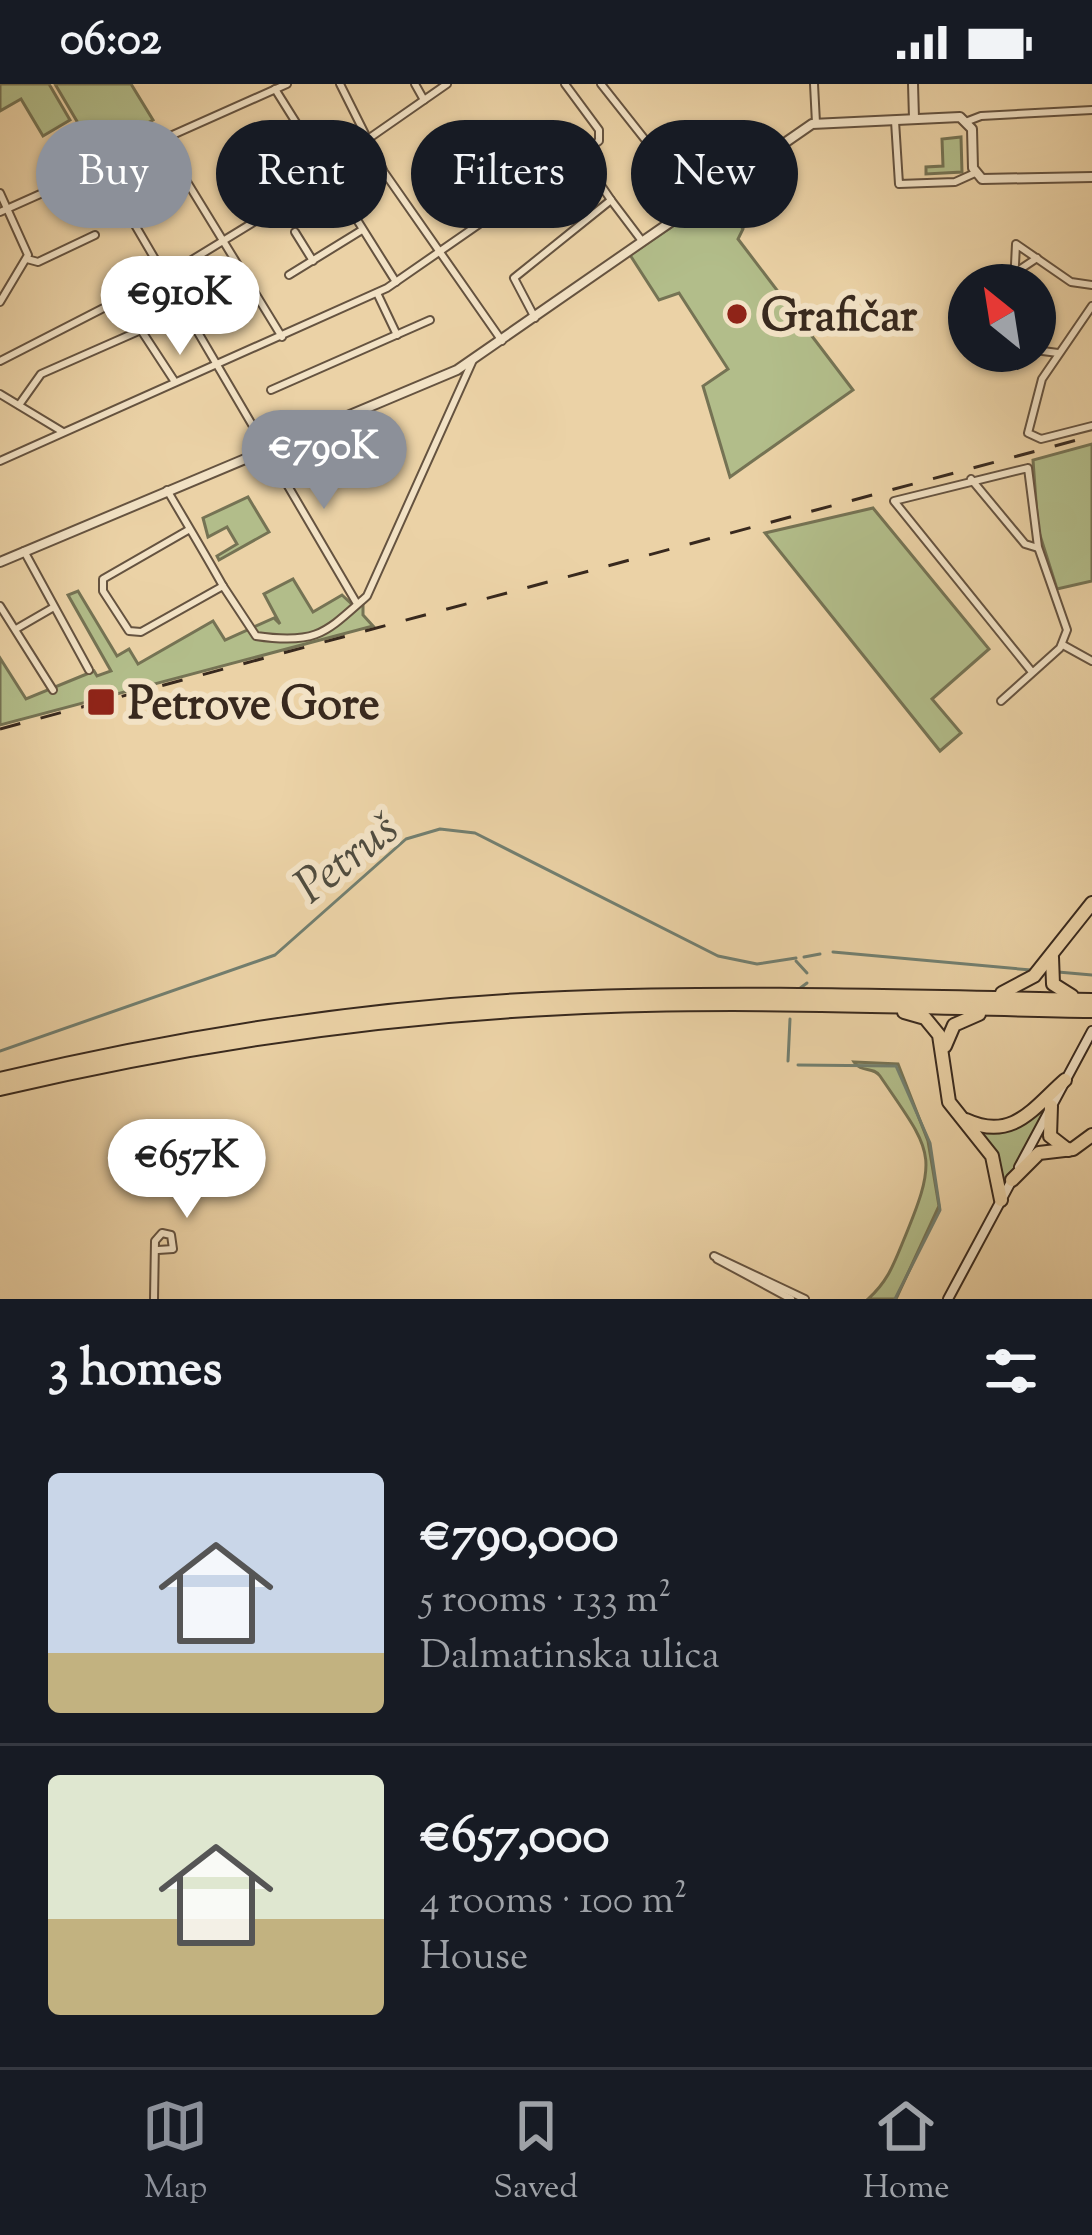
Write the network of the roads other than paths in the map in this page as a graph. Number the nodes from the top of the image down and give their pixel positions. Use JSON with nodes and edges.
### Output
{"nodes":[{"id":1,"x":287,"y":84,"type":"edge"},
{"id":2,"x":340,"y":84,"type":"edge"},
{"id":3,"x":415,"y":84,"type":"edge"},
{"id":4,"x":447,"y":84,"type":"edge"},
{"id":5,"x":565,"y":84,"type":"edge"},
{"id":6,"x":601,"y":84,"type":"edge"},
{"id":7,"x":814,"y":84,"type":"edge"},
{"id":8,"x":913,"y":84,"type":"edge"},
{"id":9,"x":275,"y":89,"type":"junction"},
{"id":10,"x":424,"y":100,"type":"junction"},
{"id":11,"x":1092,"y":110,"type":"edge"},
{"id":12,"x":914,"y":118,"type":"junction"},
{"id":13,"x":895,"y":119,"type":"junction"},
{"id":14,"x":294,"y":120,"type":"edge"},
{"id":15,"x":358,"y":120,"type":"edge"},
{"id":16,"x":631,"y":122,"type":"edge"},
{"id":17,"x":816,"y":122,"type":"junction"},
{"id":18,"x":968,"y":122,"type":"junction"},
{"id":19,"x":192,"y":126,"type":"edge"},
{"id":20,"x":387,"y":126,"type":"edge"},
{"id":21,"x":798,"y":134,"type":"edge"},
{"id":22,"x":975,"y":173,"type":"junction"},
{"id":23,"x":387,"y":176,"type":"edge"},
{"id":24,"x":1092,"y":177,"type":"edge"},
{"id":25,"x":192,"y":190,"type":"edge"},
{"id":26,"x":0,"y":193,"type":"edge"},
{"id":27,"x":607,"y":194,"type":"edge"},
{"id":28,"x":36,"y":196,"type":"edge"},
{"id":29,"x":611,"y":200,"type":"junction"},
{"id":30,"x":4,"y":210,"type":"edge"},
{"id":31,"x":136,"y":228,"type":"edge"},
{"id":32,"x":244,"y":228,"type":"edge"},
{"id":33,"x":663,"y":228,"type":"edge"},
{"id":34,"x":363,"y":230,"type":"joint"},
{"id":35,"x":295,"y":232,"type":"dead end"},
{"id":36,"x":95,"y":235,"type":"dead end"},
{"id":37,"x":223,"y":241,"type":"junction"},
{"id":38,"x":643,"y":242,"type":"junction"},
{"id":39,"x":440,"y":251,"type":"junction"},
{"id":40,"x":1037,"y":257,"type":"junction"},
{"id":41,"x":27,"y":259,"type":"junction"},
{"id":42,"x":313,"y":261,"type":"junction"},
{"id":43,"x":1013,"y":264,"type":"edge"},
{"id":44,"x":1027,"y":264,"type":"edge"},
{"id":45,"x":289,"y":275,"type":"dead end"},
{"id":46,"x":164,"y":277,"type":"junction"},
{"id":47,"x":396,"y":282,"type":"junction"},
{"id":48,"x":1092,"y":285,"type":"edge"},
{"id":49,"x":377,"y":293,"type":"junction"},
{"id":50,"x":0,"y":302,"type":"edge"},
{"id":51,"x":1092,"y":305,"type":"edge"},
{"id":52,"x":535,"y":318,"type":"junction"},
{"id":53,"x":430,"y":320,"type":"dead end"},
{"id":54,"x":397,"y":335,"type":"junction"},
{"id":55,"x":282,"y":337,"type":"junction"},
{"id":56,"x":502,"y":341,"type":"junction"},
{"id":57,"x":1058,"y":353,"type":"joint"},
{"id":58,"x":473,"y":360,"type":"junction"},
{"id":59,"x":0,"y":361,"type":"edge"},
{"id":60,"x":215,"y":365,"type":"junction"},
{"id":61,"x":175,"y":382,"type":"junction"},
{"id":62,"x":271,"y":390,"type":"dead end"},
{"id":63,"x":0,"y":394,"type":"edge"},
{"id":64,"x":20,"y":405,"type":"junction"},
{"id":65,"x":1092,"y":426,"type":"edge"},
{"id":66,"x":63,"y":432,"type":"junction"},
{"id":67,"x":264,"y":450,"type":"junction"},
{"id":68,"x":0,"y":461,"type":"edge"},
{"id":69,"x":971,"y":479,"type":"junction"},
{"id":70,"x":167,"y":490,"type":"junction"},
{"id":71,"x":190,"y":529,"type":"junction"},
{"id":72,"x":1038,"y":548,"type":"junction"},
{"id":73,"x":24,"y":550,"type":"junction"},
{"id":74,"x":0,"y":562,"type":"edge"},
{"id":75,"x":224,"y":586,"type":"junction"},
{"id":76,"x":356,"y":602,"type":"junction"},
{"id":77,"x":0,"y":606,"type":"edge"},
{"id":78,"x":54,"y":607,"type":"junction"},
{"id":79,"x":16,"y":629,"type":"junction"},
{"id":80,"x":1063,"y":644,"type":"junction"},
{"id":81,"x":1092,"y":661,"type":"edge"},
{"id":82,"x":89,"y":670,"type":"dead end"},
{"id":83,"x":1032,"y":672,"type":"junction"},
{"id":84,"x":52,"y":690,"type":"dead end"},
{"id":85,"x":1001,"y":701,"type":"dead end"},
{"id":86,"x":1092,"y":903,"type":"edge"},
{"id":87,"x":1053,"y":955,"type":"junction"},
{"id":88,"x":981,"y":998,"type":"junction"},
{"id":89,"x":1092,"y":1000,"type":"edge"},
{"id":90,"x":878,"y":1007,"type":"junction"},
{"id":91,"x":1004,"y":1009,"type":"junction"},
{"id":92,"x":1092,"y":1010,"type":"edge"},
{"id":93,"x":1092,"y":1031,"type":"edge"},
{"id":94,"x":943,"y":1053,"type":"junction"},
{"id":95,"x":0,"y":1079,"type":"edge"},
{"id":96,"x":1065,"y":1079,"type":"junction"},
{"id":97,"x":0,"y":1090,"type":"edge"},
{"id":98,"x":1051,"y":1106,"type":"junction"},
{"id":99,"x":962,"y":1118,"type":"junction"},
{"id":100,"x":1092,"y":1136,"type":"edge"},
{"id":101,"x":1069,"y":1150,"type":"junction"},
{"id":102,"x":1012,"y":1180,"type":"junction"},
{"id":103,"x":1001,"y":1200,"type":"junction"},
{"id":104,"x":158,"y":1250,"type":"junction"},
{"id":105,"x":168,"y":1253,"type":"junction"},
{"id":106,"x":157,"y":1276,"type":"junction"},
{"id":107,"x":154,"y":1299,"type":"edge"},
{"id":108,"x":791,"y":1299,"type":"edge"},
{"id":109,"x":805,"y":1299,"type":"edge"},
{"id":110,"x":949,"y":1299,"type":"edge"}],
"edges":[{"from":1,"to":9,"type":"street"},
{"from":2,"to":15,"type":"street"},
{"from":3,"to":10,"type":"street"},
{"from":4,"to":10,"type":"street"},
{"from":5,"to":39,"type":"street"},
{"from":6,"to":16,"type":"street"},
{"from":7,"to":17,"type":"street"},
{"from":8,"to":12,"type":"street"},
{"from":9,"to":14,"type":"street"},
{"from":9,"to":19,"type":"street"},
{"from":10,"to":20,"type":"street"},
{"from":11,"to":18,"type":"street"},
{"from":12,"to":13,"type":"street"},
{"from":12,"to":18,"type":"street"},
{"from":13,"to":17,"type":"street"},
{"from":13,"to":22,"type":"street"},
{"from":17,"to":21,"type":"street"},
{"from":18,"to":22,"type":"street"},
{"from":22,"to":24,"type":"street"},
{"from":23,"to":39,"type":"street"},
{"from":25,"to":37,"type":"street"},
{"from":26,"to":30,"type":"street"},
{"from":27,"to":29,"type":"street"},
{"from":28,"to":30,"type":"street"},
{"from":29,"to":38,"type":"street"},
{"from":29,"to":52,"type":"street"},
{"from":30,"to":41,"type":"street"},
{"from":31,"to":46,"type":"street"},
{"from":32,"to":37,"type":"street"},
{"from":33,"to":38,"type":"street"},
{"from":34,"to":42,"type":"street"},
{"from":34,"to":47,"type":"street"},
{"from":35,"to":42,"type":"street"},
{"from":36,"to":41,"type":"street"},
{"from":37,"to":46,"type":"street"},
{"from":37,"to":55,"type":"street"},
{"from":38,"to":52,"type":"street"},
{"from":39,"to":47,"type":"street"},
{"from":39,"to":56,"type":"street"},
{"from":40,"to":43,"type":"street"},
{"from":40,"to":44,"type":"street"},
{"from":40,"to":48,"type":"street"},
{"from":41,"to":50,"type":"street"},
{"from":42,"to":45,"type":"street"},
{"from":46,"to":59,"type":"street"},
{"from":46,"to":60,"type":"street"},
{"from":47,"to":49,"type":"street"},
{"from":49,"to":54,"type":"street"},
{"from":49,"to":55,"type":"street"},
{"from":51,"to":57,"type":"street"},
{"from":52,"to":56,"type":"street"},
{"from":53,"to":54,"type":"street"},
{"from":54,"to":62,"type":"street"},
{"from":55,"to":60,"type":"street"},
{"from":56,"to":58,"type":"street"},
{"from":57,"to":65,"type":"street"},
{"from":58,"to":67,"type":"street"},
{"from":58,"to":76,"type":"street"},
{"from":60,"to":61,"type":"street"},
{"from":60,"to":67,"type":"street"},
{"from":61,"to":64,"type":"street"},
{"from":61,"to":66,"type":"street"},
{"from":63,"to":64,"type":"street"},
{"from":64,"to":66,"type":"street"},
{"from":66,"to":68,"type":"street"},
{"from":67,"to":70,"type":"street"},
{"from":67,"to":76,"type":"street"},
{"from":69,"to":72,"type":"street"},
{"from":69,"to":72,"type":"street"},
{"from":69,"to":83,"type":"street"},
{"from":70,"to":71,"type":"street"},
{"from":70,"to":73,"type":"street"},
{"from":71,"to":75,"type":"street"},
{"from":71,"to":75,"type":"street"},
{"from":72,"to":80,"type":"street"},
{"from":73,"to":74,"type":"street"},
{"from":73,"to":78,"type":"street"},
{"from":75,"to":76,"type":"street"},
{"from":77,"to":79,"type":"street"},
{"from":78,"to":79,"type":"street"},
{"from":78,"to":82,"type":"street"},
{"from":79,"to":84,"type":"street"},
{"from":80,"to":81,"type":"street"},
{"from":80,"to":83,"type":"street"},
{"from":83,"to":85,"type":"street"},
{"from":86,"to":87,"type":"highway"},
{"from":87,"to":88,"type":"highway"},
{"from":87,"to":89,"type":"highway"},
{"from":88,"to":89,"type":"highway"},
{"from":88,"to":95,"type":"highway"},
{"from":90,"to":91,"type":"highway"},
{"from":90,"to":94,"type":"highway"},
{"from":90,"to":97,"type":"highway"},
{"from":91,"to":92,"type":"highway"},
{"from":91,"to":94,"type":"highway"},
{"from":93,"to":96,"type":"street"},
{"from":94,"to":99,"type":"highway"},
{"from":96,"to":98,"type":"street"},
{"from":96,"to":99,"type":"highway"},
{"from":98,"to":101,"type":"highway"},
{"from":98,"to":102,"type":"street"},
{"from":99,"to":103,"type":"highway"},
{"from":100,"to":101,"type":"highway"},
{"from":101,"to":102,"type":"highway"},
{"from":102,"to":103,"type":"street"},
{"from":103,"to":110,"type":"street"},
{"from":104,"to":105,"type":"street"},
{"from":104,"to":105,"type":"street"},
{"from":104,"to":106,"type":"street"},
{"from":105,"to":106,"type":"street"},
{"from":106,"to":107,"type":"street"},
{"from":108,"to":109,"type":"street"}]}
